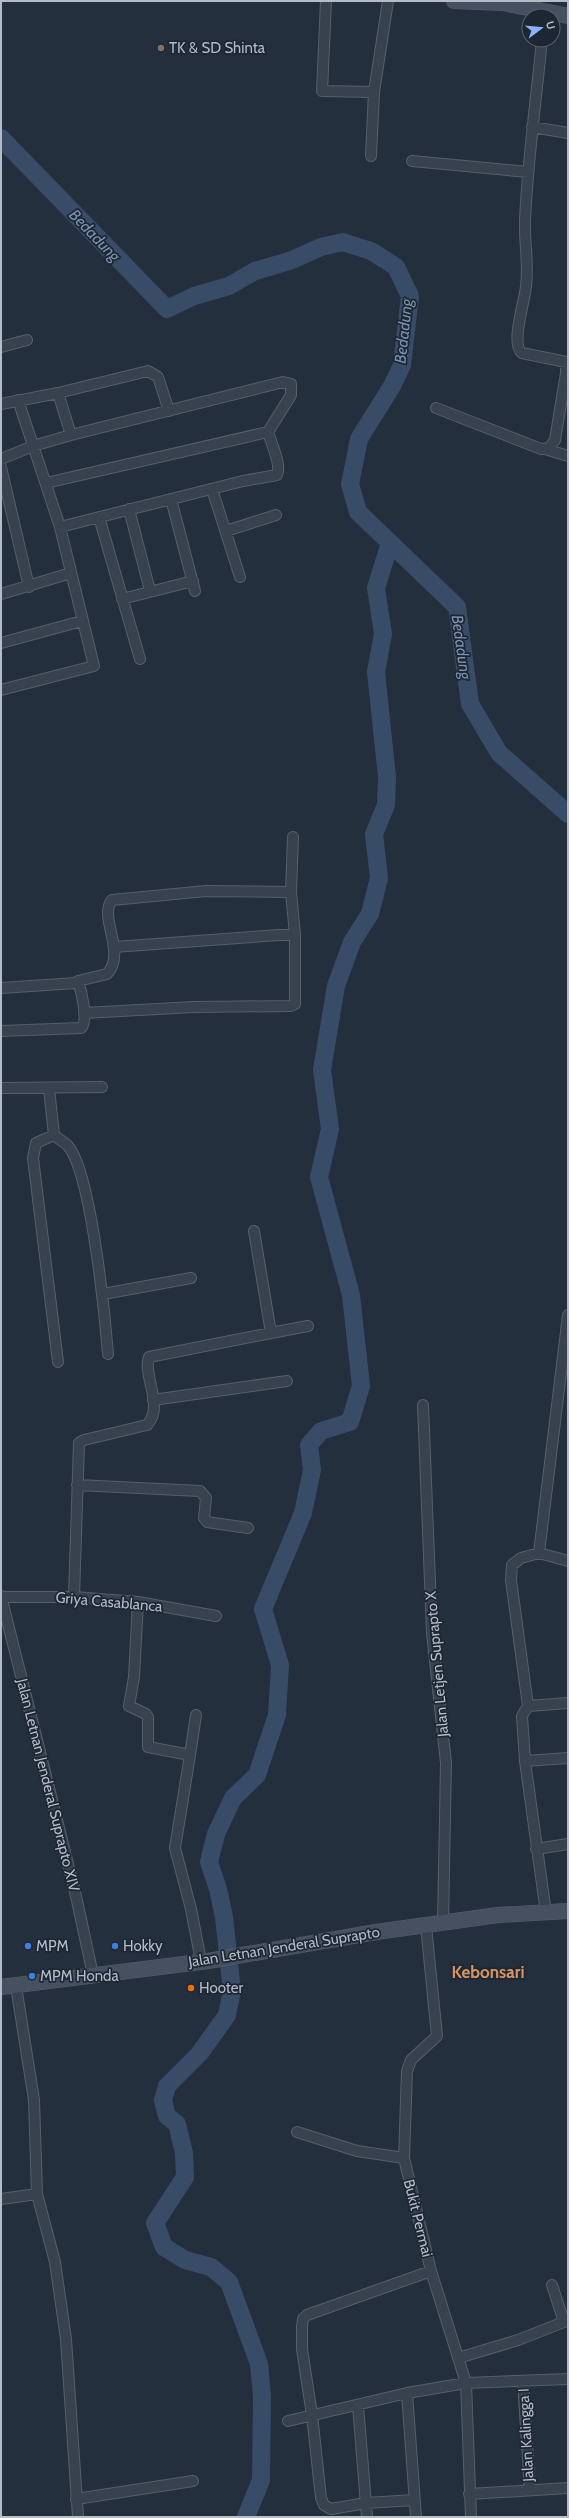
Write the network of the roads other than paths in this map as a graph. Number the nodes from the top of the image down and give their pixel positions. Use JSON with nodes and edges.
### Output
{"nodes":[{"id":1,"x":326,"y":1,"type":"edge"},
{"id":2,"x":388,"y":1,"type":"edge"},
{"id":3,"x":454,"y":1,"type":"edge"},
{"id":4,"x":498,"y":2,"type":"edge"},
{"id":5,"x":522,"y":8,"type":"edge"},
{"id":6,"x":541,"y":48,"type":"edge"},
{"id":7,"x":374,"y":92,"type":"junction"},
{"id":8,"x":532,"y":127,"type":"junction"},
{"id":9,"x":568,"y":134,"type":"edge"},
{"id":10,"x":371,"y":156,"type":"dead end"},
{"id":11,"x":412,"y":161,"type":"dead end"},
{"id":12,"x":528,"y":172,"type":"junction"},
{"id":13,"x":28,"y":340,"type":"dead end"},
{"id":14,"x":1,"y":347,"type":"edge"},
{"id":15,"x":58,"y":393,"type":"junction"},
{"id":16,"x":18,"y":400,"type":"junction"},
{"id":17,"x":1,"y":404,"type":"edge"},
{"id":18,"x":436,"y":408,"type":"dead end"},
{"id":19,"x":169,"y":411,"type":"junction"},
{"id":20,"x":268,"y":432,"type":"junction"},
{"id":21,"x":71,"y":434,"type":"junction"},
{"id":22,"x":33,"y":446,"type":"junction"},
{"id":23,"x":545,"y":449,"type":"junction"},
{"id":24,"x":568,"y":456,"type":"edge"},
{"id":25,"x":1,"y":458,"type":"edge"},
{"id":26,"x":1,"y":466,"type":"edge"},
{"id":27,"x":46,"y":483,"type":"junction"},
{"id":28,"x":212,"y":488,"type":"junction"},
{"id":29,"x":171,"y":499,"type":"junction"},
{"id":30,"x":129,"y":509,"type":"junction"},
{"id":31,"x":276,"y":515,"type":"dead end"},
{"id":32,"x":99,"y":517,"type":"junction"},
{"id":33,"x":60,"y":527,"type":"junction"},
{"id":34,"x":226,"y":531,"type":"junction"},
{"id":35,"x":71,"y":573,"type":"junction"},
{"id":36,"x":240,"y":577,"type":"dead end"},
{"id":37,"x":29,"y":587,"type":"junction"},
{"id":38,"x":150,"y":591,"type":"junction"},
{"id":39,"x":1,"y":594,"type":"edge"},
{"id":40,"x":122,"y":599,"type":"junction"},
{"id":41,"x":82,"y":621,"type":"junction"},
{"id":42,"x":1,"y":643,"type":"edge"},
{"id":43,"x":140,"y":659,"type":"dead end"},
{"id":44,"x":1,"y":690,"type":"edge"},
{"id":45,"x":293,"y":837,"type":"dead end"},
{"id":46,"x":291,"y":892,"type":"junction"},
{"id":47,"x":295,"y":935,"type":"junction"},
{"id":48,"x":114,"y":947,"type":"junction"},
{"id":49,"x":78,"y":981,"type":"junction"},
{"id":50,"x":1,"y":988,"type":"edge"},
{"id":51,"x":84,"y":1013,"type":"junction"},
{"id":52,"x":1,"y":1031,"type":"edge"},
{"id":53,"x":102,"y":1087,"type":"dead end"},
{"id":54,"x":1,"y":1088,"type":"edge"},
{"id":55,"x":49,"y":1089,"type":"junction"},
{"id":56,"x":54,"y":1135,"type":"junction"},
{"id":57,"x":254,"y":1232,"type":"dead end"},
{"id":58,"x":191,"y":1278,"type":"dead end"},
{"id":59,"x":103,"y":1294,"type":"junction"},
{"id":60,"x":568,"y":1315,"type":"edge"},
{"id":61,"x":308,"y":1326,"type":"dead end"},
{"id":62,"x":271,"y":1333,"type":"junction"},
{"id":63,"x":108,"y":1354,"type":"dead end"},
{"id":64,"x":58,"y":1362,"type":"dead end"},
{"id":65,"x":287,"y":1381,"type":"dead end"},
{"id":66,"x":154,"y":1400,"type":"junction"},
{"id":67,"x":423,"y":1405,"type":"dead end"},
{"id":68,"x":77,"y":1485,"type":"junction"},
{"id":69,"x":248,"y":1528,"type":"dead end"},
{"id":70,"x":539,"y":1553,"type":"junction"},
{"id":71,"x":568,"y":1561,"type":"edge"},
{"id":72,"x":1,"y":1597,"type":"edge"},
{"id":73,"x":74,"y":1597,"type":"junction"},
{"id":74,"x":138,"y":1602,"type":"junction"},
{"id":75,"x":216,"y":1616,"type":"dead end"},
{"id":76,"x":568,"y":1703,"type":"edge"},
{"id":77,"x":528,"y":1706,"type":"junction"},
{"id":78,"x":196,"y":1715,"type":"dead end"},
{"id":79,"x":190,"y":1755,"type":"junction"},
{"id":80,"x":568,"y":1758,"type":"edge"},
{"id":81,"x":525,"y":1762,"type":"junction"},
{"id":82,"x":568,"y":1844,"type":"edge"},
{"id":83,"x":536,"y":1848,"type":"junction"},
{"id":84,"x":568,"y":1911,"type":"edge"},
{"id":85,"x":546,"y":1913,"type":"junction"},
{"id":86,"x":443,"y":1924,"type":"junction"},
{"id":87,"x":426,"y":1926,"type":"junction"},
{"id":88,"x":204,"y":1961,"type":"junction"},
{"id":89,"x":93,"y":1975,"type":"junction"},
{"id":90,"x":8,"y":1986,"type":"edge"},
{"id":91,"x":297,"y":2132,"type":"dead end"},
{"id":92,"x":404,"y":2158,"type":"junction"},
{"id":93,"x":37,"y":2194,"type":"junction"},
{"id":94,"x":1,"y":2199,"type":"edge"},
{"id":95,"x":431,"y":2271,"type":"junction"},
{"id":96,"x":552,"y":2285,"type":"dead end"},
{"id":97,"x":566,"y":2322,"type":"edge"},
{"id":98,"x":458,"y":2358,"type":"junction"},
{"id":99,"x":568,"y":2379,"type":"edge"},
{"id":100,"x":523,"y":2381,"type":"junction"},
{"id":101,"x":466,"y":2383,"type":"junction"},
{"id":102,"x":407,"y":2393,"type":"junction"},
{"id":103,"x":358,"y":2405,"type":"junction"},
{"id":104,"x":312,"y":2415,"type":"junction"},
{"id":105,"x":288,"y":2422,"type":"dead end"},
{"id":106,"x":193,"y":2481,"type":"dead end"},
{"id":107,"x":568,"y":2488,"type":"edge"},
{"id":108,"x":530,"y":2490,"type":"junction"},
{"id":109,"x":469,"y":2494,"type":"junction"},
{"id":110,"x":76,"y":2499,"type":"junction"},
{"id":111,"x":414,"y":2500,"type":"junction"},
{"id":112,"x":366,"y":2503,"type":"junction"},
{"id":113,"x":78,"y":2517,"type":"edge"},
{"id":114,"x":367,"y":2517,"type":"edge"},
{"id":115,"x":416,"y":2517,"type":"edge"},
{"id":116,"x":471,"y":2517,"type":"edge"}],
"edges":[{"from":1,"to":7,"type":"street"},
{"from":2,"to":7,"type":"street"},
{"from":3,"to":4,"type":"main road"},
{"from":4,"to":5,"type":"main road"},
{"from":6,"to":8,"type":"street"},
{"from":7,"to":10,"type":"street"},
{"from":8,"to":9,"type":"street"},
{"from":8,"to":12,"type":"street"},
{"from":11,"to":12,"type":"street"},
{"from":12,"to":23,"type":"street"},
{"from":13,"to":14,"type":"street"},
{"from":15,"to":16,"type":"street"},
{"from":15,"to":19,"type":"street"},
{"from":15,"to":21,"type":"street"},
{"from":16,"to":17,"type":"street"},
{"from":16,"to":22,"type":"street"},
{"from":18,"to":23,"type":"street"},
{"from":19,"to":20,"type":"street"},
{"from":19,"to":21,"type":"street"},
{"from":20,"to":27,"type":"street"},
{"from":20,"to":28,"type":"street"},
{"from":21,"to":22,"type":"street"},
{"from":22,"to":25,"type":"street"},
{"from":22,"to":27,"type":"street"},
{"from":23,"to":24,"type":"street"},
{"from":26,"to":37,"type":"street"},
{"from":27,"to":33,"type":"street"},
{"from":28,"to":29,"type":"street"},
{"from":28,"to":34,"type":"street"},
{"from":29,"to":30,"type":"street"},
{"from":29,"to":38,"type":"street"},
{"from":30,"to":32,"type":"street"},
{"from":30,"to":38,"type":"street"},
{"from":31,"to":34,"type":"street"},
{"from":32,"to":33,"type":"street"},
{"from":32,"to":40,"type":"street"},
{"from":33,"to":35,"type":"street"},
{"from":34,"to":36,"type":"street"},
{"from":35,"to":37,"type":"street"},
{"from":35,"to":41,"type":"street"},
{"from":37,"to":39,"type":"street"},
{"from":38,"to":40,"type":"street"},
{"from":40,"to":43,"type":"street"},
{"from":41,"to":42,"type":"street"},
{"from":41,"to":44,"type":"street"},
{"from":45,"to":46,"type":"street"},
{"from":46,"to":47,"type":"street"},
{"from":46,"to":48,"type":"street"},
{"from":47,"to":48,"type":"street"},
{"from":47,"to":51,"type":"street"},
{"from":48,"to":49,"type":"street"},
{"from":49,"to":50,"type":"street"},
{"from":49,"to":51,"type":"street"},
{"from":51,"to":52,"type":"street"},
{"from":53,"to":55,"type":"street"},
{"from":54,"to":55,"type":"street"},
{"from":55,"to":56,"type":"street"},
{"from":56,"to":59,"type":"street"},
{"from":56,"to":64,"type":"street"},
{"from":57,"to":62,"type":"street"},
{"from":58,"to":59,"type":"street"},
{"from":59,"to":63,"type":"street"},
{"from":60,"to":70,"type":"street"},
{"from":61,"to":62,"type":"street"},
{"from":62,"to":66,"type":"street"},
{"from":65,"to":66,"type":"street"},
{"from":66,"to":68,"type":"street"},
{"from":67,"to":86,"type":"street","name":"Jalan Letjen Suprapto X"},
{"from":68,"to":69,"type":"street"},
{"from":68,"to":73,"type":"street"},
{"from":70,"to":71,"type":"street"},
{"from":70,"to":77,"type":"street"},
{"from":72,"to":73,"type":"street","name":"Griya Casablanca"},
{"from":72,"to":89,"type":"street","name":"Jalan Letnan Jenderal Suprapto XIV"},
{"from":73,"to":74,"type":"street","name":"Griya Casablanca"},
{"from":74,"to":75,"type":"street","name":"Griya Casablanca"},
{"from":74,"to":79,"type":"street"},
{"from":76,"to":77,"type":"street"},
{"from":77,"to":81,"type":"street"},
{"from":78,"to":79,"type":"street"},
{"from":79,"to":88,"type":"street"},
{"from":80,"to":81,"type":"street"},
{"from":81,"to":83,"type":"street"},
{"from":82,"to":83,"type":"street"},
{"from":83,"to":85,"type":"street"},
{"from":84,"to":85,"type":"main road","name":"Jalan Letnan Jenderal Suprapto"},
{"from":85,"to":86,"type":"main road","name":"Jalan Letnan Jenderal Suprapto"},
{"from":86,"to":87,"type":"main road","name":"Jalan Letnan Jenderal Suprapto"},
{"from":87,"to":88,"type":"main road","name":"Jalan Letnan Jenderal Suprapto"},
{"from":87,"to":92,"type":"street","name":"Bukit Permai"},
{"from":88,"to":89,"type":"main road","name":"Jalan Letnan Jenderal Suprapto"},
{"from":89,"to":90,"type":"main road","name":"Jalan Letnan Jenderal Suprapto"},
{"from":90,"to":93,"type":"street"},
{"from":91,"to":92,"type":"street"},
{"from":92,"to":95,"type":"street","name":"Bukit Permai"},
{"from":93,"to":94,"type":"street"},
{"from":93,"to":110,"type":"street"},
{"from":95,"to":98,"type":"street","name":"Bukit Permai"},
{"from":95,"to":104,"type":"street"},
{"from":96,"to":97,"type":"street"},
{"from":97,"to":98,"type":"street"},
{"from":98,"to":101,"type":"street","name":"Bukit Permai"},
{"from":99,"to":100,"type":"street"},
{"from":100,"to":101,"type":"street"},
{"from":100,"to":108,"type":"street","name":"Jalan Kalingga I"},
{"from":101,"to":102,"type":"street"},
{"from":101,"to":109,"type":"street","name":"Bukit Permai"},
{"from":102,"to":103,"type":"street"},
{"from":102,"to":111,"type":"street"},
{"from":103,"to":104,"type":"street"},
{"from":103,"to":112,"type":"street"},
{"from":104,"to":105,"type":"street"},
{"from":104,"to":112,"type":"street"},
{"from":106,"to":110,"type":"street"},
{"from":107,"to":108,"type":"street"},
{"from":108,"to":109,"type":"street"},
{"from":109,"to":116,"type":"street","name":"Bukit Permai"},
{"from":110,"to":113,"type":"street"},
{"from":111,"to":112,"type":"street"},
{"from":111,"to":115,"type":"street"},
{"from":112,"to":114,"type":"street"}]}
